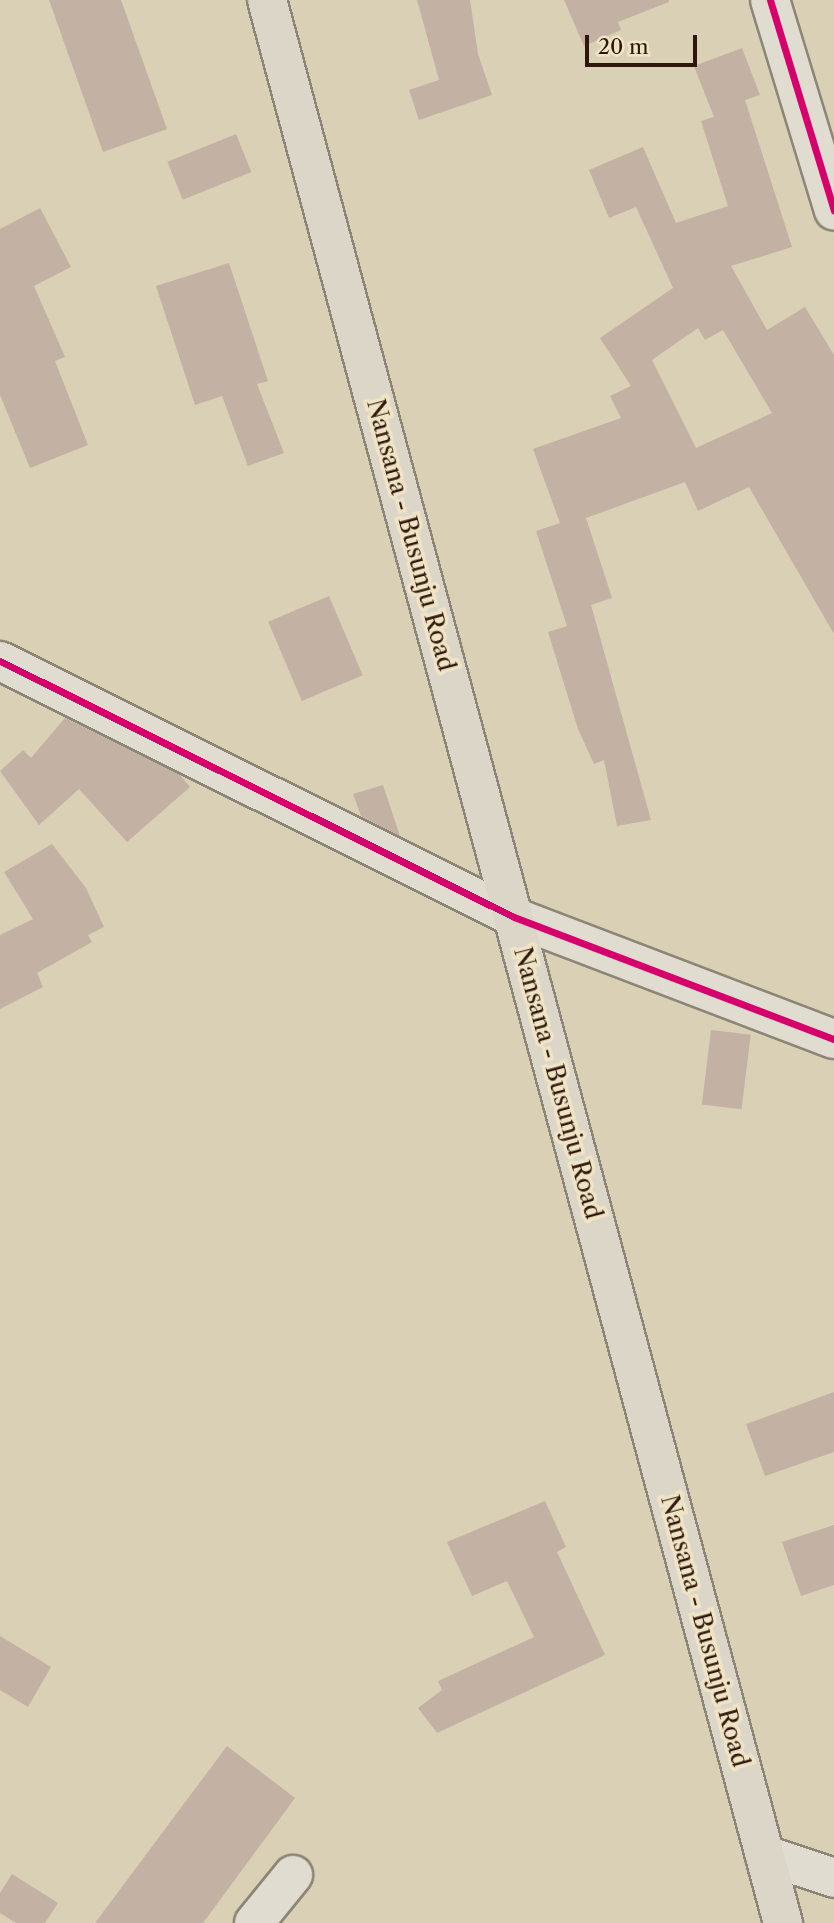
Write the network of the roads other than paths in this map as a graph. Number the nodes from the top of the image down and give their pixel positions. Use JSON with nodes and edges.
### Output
{"nodes":[{"id":1,"x":267,"y":0,"type":"edge"},
{"id":2,"x":769,"y":0,"type":"edge"},
{"id":3,"x":834,"y":210,"type":"edge"},
{"id":4,"x":0,"y":661,"type":"edge"},
{"id":5,"x":514,"y":917,"type":"junction"},
{"id":6,"x":834,"y":1039,"type":"edge"},
{"id":7,"x":765,"y":1855,"type":"junction"},
{"id":8,"x":293,"y":1875,"type":"dead end"},
{"id":9,"x":834,"y":1878,"type":"edge"},
{"id":10,"x":254,"y":1923,"type":"edge"},
{"id":11,"x":783,"y":1923,"type":"edge"}],
"edges":[{"from":1,"to":5,"type":"main road","name":"Nansana - Busunju Road"},
{"from":2,"to":3,"type":"street"},
{"from":4,"to":5,"type":"street"},
{"from":5,"to":6,"type":"street"},
{"from":5,"to":7,"type":"main road","name":"Nansana - Busunju Road"},
{"from":7,"to":9,"type":"street"},
{"from":7,"to":11,"type":"main road","name":"Nansana - Busunju Road"},
{"from":8,"to":10,"type":"street"}]}
